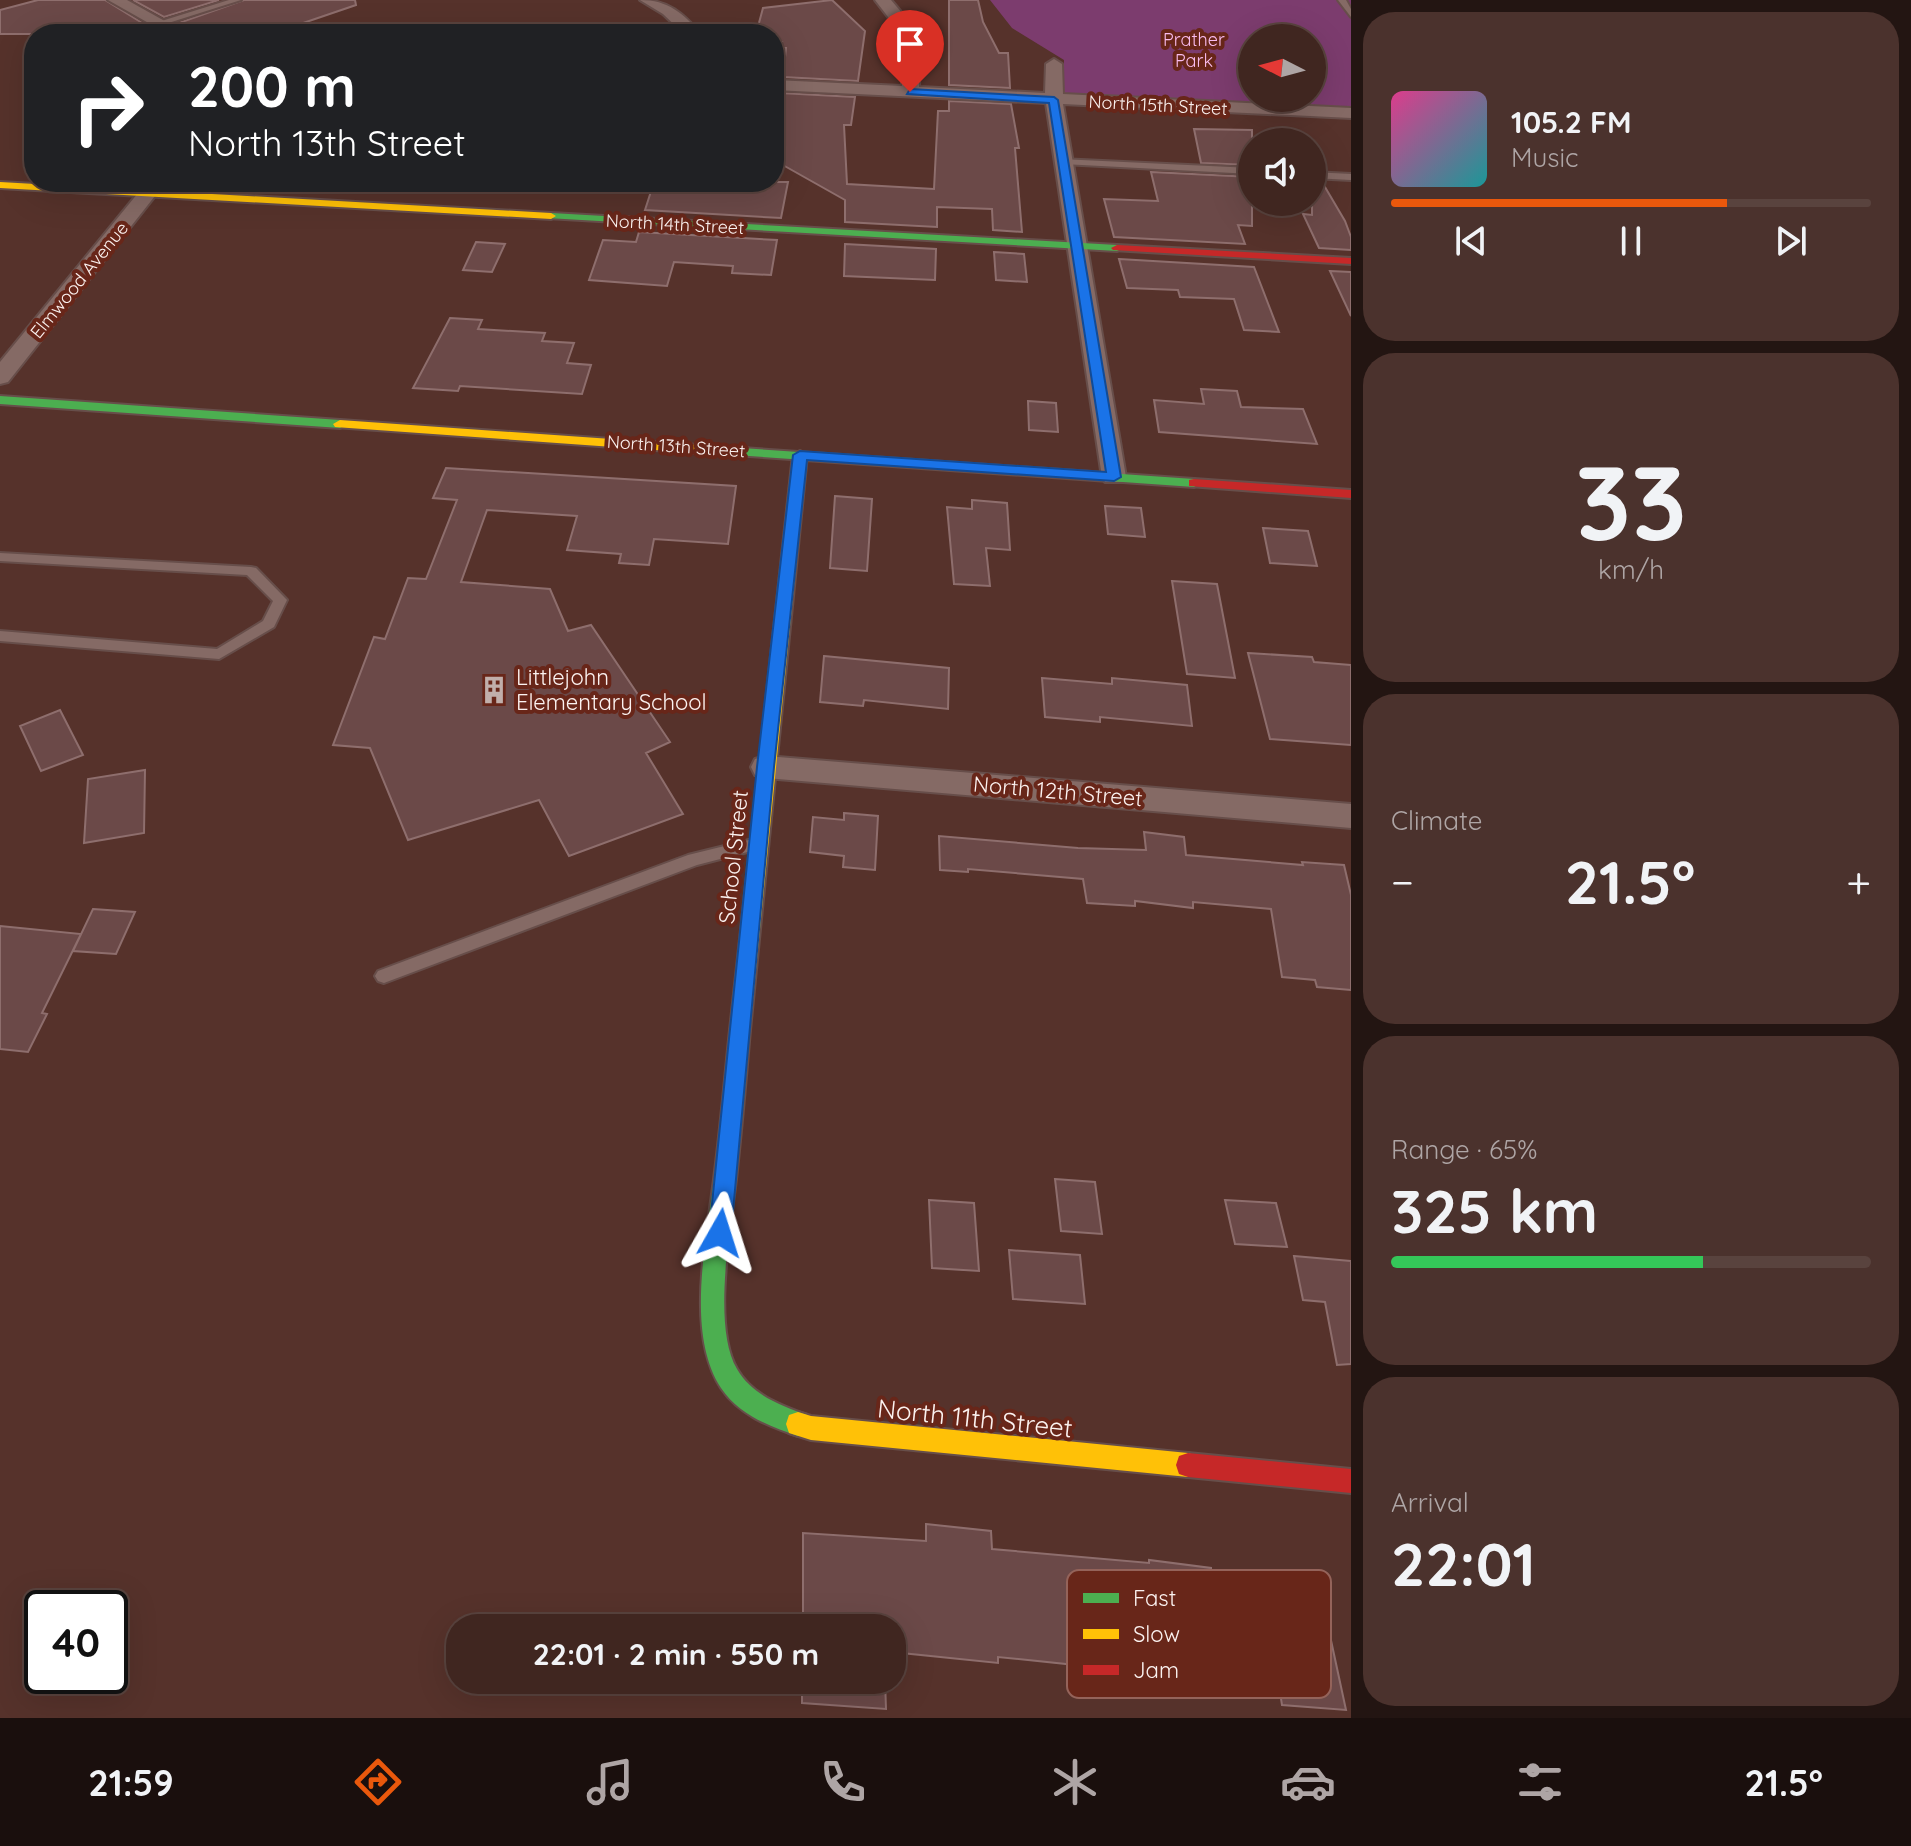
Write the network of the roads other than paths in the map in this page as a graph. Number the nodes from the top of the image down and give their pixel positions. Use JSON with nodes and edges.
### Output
{"nodes":[{"id":1,"x":116,"y":0,"type":"edge"},
{"id":2,"x":237,"y":0,"type":"edge"},
{"id":3,"x":648,"y":0,"type":"edge"},
{"id":4,"x":883,"y":0,"type":"edge"},
{"id":5,"x":1342,"y":0,"type":"edge"},
{"id":6,"x":1351,"y":15,"type":"edge"},
{"id":7,"x":159,"y":23,"type":"joint"},
{"id":8,"x":682,"y":24,"type":"edge"},
{"id":9,"x":1054,"y":64,"type":"dead end"},
{"id":10,"x":784,"y":86,"type":"edge"},
{"id":11,"x":910,"y":92,"type":"junction"},
{"id":12,"x":1054,"y":100,"type":"junction"},
{"id":13,"x":1351,"y":113,"type":"edge"},
{"id":14,"x":1063,"y":161,"type":"junction"},
{"id":15,"x":1238,"y":170,"type":"edge"},
{"id":16,"x":1326,"y":176,"type":"edge"},
{"id":17,"x":1351,"y":177,"type":"edge"},
{"id":18,"x":0,"y":185,"type":"edge"},
{"id":19,"x":24,"y":185,"type":"edge"},
{"id":20,"x":149,"y":192,"type":"edge"},
{"id":21,"x":216,"y":192,"type":"edge"},
{"id":22,"x":1076,"y":246,"type":"junction"},
{"id":23,"x":1351,"y":261,"type":"edge"},
{"id":24,"x":0,"y":377,"type":"edge"},
{"id":25,"x":0,"y":400,"type":"edge"},
{"id":26,"x":800,"y":455,"type":"junction"},
{"id":27,"x":1114,"y":477,"type":"junction"},
{"id":28,"x":1351,"y":494,"type":"edge"},
{"id":29,"x":0,"y":557,"type":"edge"},
{"id":30,"x":0,"y":636,"type":"edge"},
{"id":31,"x":766,"y":767,"type":"junction"},
{"id":32,"x":1351,"y":816,"type":"edge"},
{"id":33,"x":758,"y":844,"type":"junction"},
{"id":34,"x":384,"y":976,"type":"dead end"},
{"id":35,"x":717,"y":1263,"type":"joint"},
{"id":36,"x":1351,"y":1481,"type":"edge"}],
"edges":[{"from":1,"to":7,"type":"street"},
{"from":2,"to":7,"type":"lane"},
{"from":3,"to":8,"type":"street"},
{"from":4,"to":11,"type":"street"},
{"from":5,"to":6,"type":"lane"},
{"from":9,"to":12,"type":"street"},
{"from":10,"to":11,"type":"street","name":"North 15th Street"},
{"from":11,"to":12,"type":"street","name":"North 15th Street"},
{"from":12,"to":13,"type":"street","name":"North 15th Street"},
{"from":12,"to":14,"type":"street"},
{"from":14,"to":15,"type":"lane"},
{"from":14,"to":22,"type":"street"},
{"from":16,"to":17,"type":"lane"},
{"from":18,"to":19,"type":"street","name":"North 14th Street"},
{"from":20,"to":24,"type":"street","name":"Elmwood Avenue"},
{"from":21,"to":22,"type":"street","name":"North 14th Street"},
{"from":22,"to":23,"type":"street","name":"North 14th Street"},
{"from":22,"to":27,"type":"street"},
{"from":25,"to":26,"type":"street","name":"North 13th Street"},
{"from":26,"to":27,"type":"street","name":"North 13th Street"},
{"from":26,"to":31,"type":"street","name":"School Street"},
{"from":27,"to":28,"type":"street","name":"North 13th Street"},
{"from":29,"to":30,"type":"lane"},
{"from":31,"to":32,"type":"street","name":"North 12th Street"},
{"from":31,"to":33,"type":"street","name":"School Street"},
{"from":33,"to":34,"type":"lane"},
{"from":33,"to":35,"type":"street","name":"School Street"},
{"from":35,"to":36,"type":"street","name":"North 11th Street"}]}
